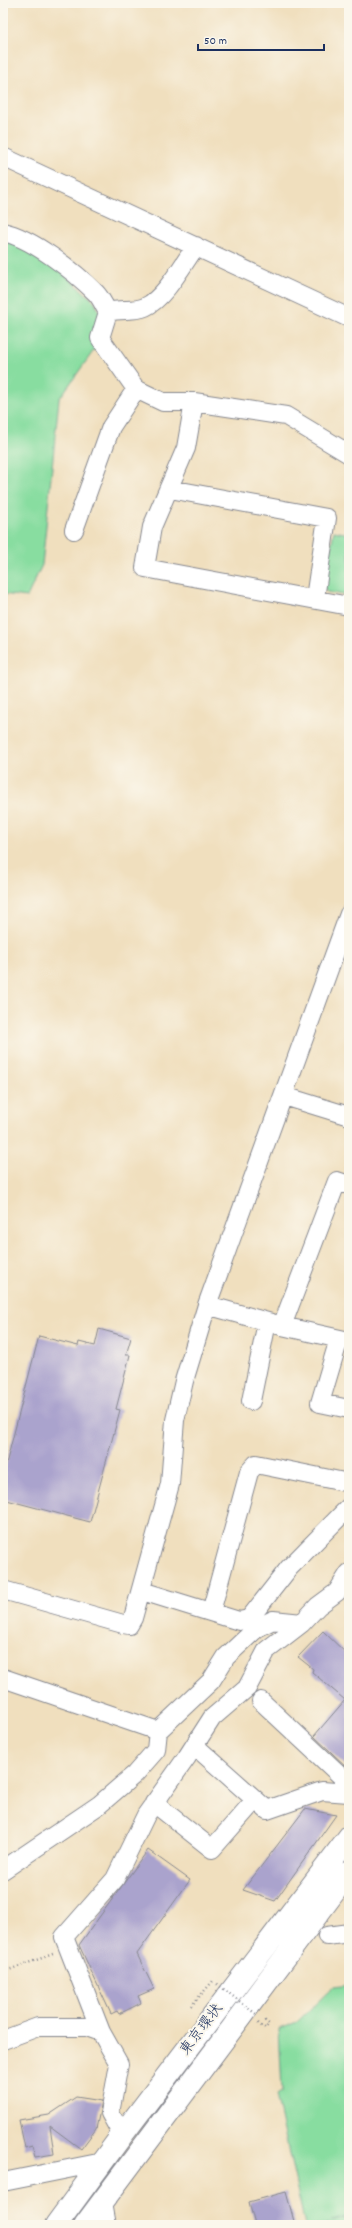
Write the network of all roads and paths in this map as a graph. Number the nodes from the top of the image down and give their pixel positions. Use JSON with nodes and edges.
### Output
{"nodes":[{"id":1,"x":3,"y":157,"type":"edge"},
{"id":2,"x":3,"y":232,"type":"edge"},
{"id":3,"x":196,"y":246,"type":"junction"},
{"id":4,"x":108,"y":312,"type":"junction"},
{"id":5,"x":349,"y":318,"type":"edge"},
{"id":6,"x":136,"y":389,"type":"junction"},
{"id":7,"x":194,"y":402,"type":"junction"},
{"id":8,"x":349,"y":454,"type":"edge"},
{"id":9,"x":170,"y":488,"type":"junction"},
{"id":10,"x":74,"y":530,"type":"dead end"},
{"id":11,"x":315,"y":598,"type":"junction"},
{"id":12,"x":349,"y":606,"type":"edge"},
{"id":13,"x":349,"y":914,"type":"edge"},
{"id":14,"x":345,"y":939,"type":"edge"},
{"id":15,"x":284,"y":1096,"type":"junction"},
{"id":16,"x":349,"y":1116,"type":"edge"},
{"id":17,"x":349,"y":1186,"type":"edge"},
{"id":18,"x":207,"y":1305,"type":"junction"},
{"id":19,"x":275,"y":1324,"type":"junction"},
{"id":20,"x":347,"y":1340,"type":"edge"},
{"id":21,"x":251,"y":1401,"type":"dead end"},
{"id":22,"x":349,"y":1409,"type":"edge"},
{"id":23,"x":349,"y":1483,"type":"edge"},
{"id":24,"x":349,"y":1507,"type":"edge"},
{"id":25,"x":349,"y":1573,"type":"edge"},
{"id":26,"x":3,"y":1590,"type":"edge"},
{"id":27,"x":142,"y":1591,"type":"junction"},
{"id":28,"x":211,"y":1612,"type":"junction"},
{"id":29,"x":302,"y":1623,"type":"junction"},
{"id":30,"x":3,"y":1678,"type":"edge"},
{"id":31,"x":261,"y":1701,"type":"dead end"},
{"id":32,"x":158,"y":1731,"type":"junction"},
{"id":33,"x":195,"y":1746,"type":"junction"},
{"id":34,"x":349,"y":1785,"type":"edge"},
{"id":35,"x":349,"y":1793,"type":"edge"},
{"id":36,"x":256,"y":1800,"type":"junction"},
{"id":37,"x":154,"y":1803,"type":"junction"},
{"id":38,"x":349,"y":1837,"type":"edge"},
{"id":39,"x":3,"y":1870,"type":"edge"},
{"id":40,"x":349,"y":1872,"type":"edge"},
{"id":41,"x":349,"y":1933,"type":"edge"},
{"id":42,"x":327,"y":1936,"type":"dead end"},
{"id":43,"x":69,"y":1949,"type":"junction"},
{"id":44,"x":3,"y":1972,"type":"edge"},
{"id":45,"x":213,"y":1981,"type":"dead end"},
{"id":46,"x":217,"y":1984,"type":"dead end"},
{"id":47,"x":191,"y":2006,"type":"dead end"},
{"id":48,"x":256,"y":2014,"type":"dead end"},
{"id":49,"x":101,"y":2032,"type":"junction"},
{"id":50,"x":3,"y":2040,"type":"edge"},
{"id":51,"x":122,"y":2135,"type":"junction"},
{"id":52,"x":104,"y":2162,"type":"junction"},
{"id":53,"x":3,"y":2182,"type":"edge"},
{"id":54,"x":102,"y":2203,"type":"junction"},
{"id":55,"x":56,"y":2225,"type":"edge"},
{"id":56,"x":85,"y":2225,"type":"edge"},
{"id":57,"x":106,"y":2225,"type":"edge"}],
"edges":[{"from":1,"to":3,"type":"street"},
{"from":2,"to":4,"type":"street"},
{"from":3,"to":4,"type":"street"},
{"from":3,"to":5,"type":"street"},
{"from":4,"to":6,"type":"street"},
{"from":6,"to":7,"type":"street"},
{"from":6,"to":10,"type":"street"},
{"from":7,"to":8,"type":"street"},
{"from":7,"to":9,"type":"street"},
{"from":9,"to":11,"type":"street"},
{"from":9,"to":11,"type":"street"},
{"from":11,"to":12,"type":"street"},
{"from":13,"to":14,"type":"street"},
{"from":14,"to":15,"type":"street"},
{"from":15,"to":16,"type":"street"},
{"from":15,"to":18,"type":"street"},
{"from":17,"to":19,"type":"street"},
{"from":18,"to":19,"type":"street"},
{"from":18,"to":27,"type":"street"},
{"from":19,"to":20,"type":"street"},
{"from":19,"to":21,"type":"street"},
{"from":20,"to":22,"type":"street"},
{"from":23,"to":28,"type":"street"},
{"from":24,"to":28,"type":"street"},
{"from":25,"to":29,"type":"street"},
{"from":26,"to":27,"type":"street"},
{"from":27,"to":28,"type":"street"},
{"from":29,"to":32,"type":"street"},
{"from":29,"to":33,"type":"street"},
{"from":30,"to":32,"type":"street"},
{"from":31,"to":34,"type":"street"},
{"from":32,"to":39,"type":"street"},
{"from":33,"to":36,"type":"street"},
{"from":33,"to":37,"type":"street"},
{"from":35,"to":36,"type":"street"},
{"from":36,"to":37,"type":"street"},
{"from":37,"to":43,"type":"street"},
{"from":38,"to":51,"type":"highway","name":"東京環状"},
{"from":40,"to":54,"type":"highway","name":"東京環状"},
{"from":41,"to":42,"type":"street"},
{"from":43,"to":44,"type":"path"},
{"from":43,"to":49,"type":"street"},
{"from":45,"to":47,"type":"path"},
{"from":46,"to":48,"type":"path","bridge":true},
{"from":49,"to":50,"type":"street"},
{"from":49,"to":51,"type":"street"},
{"from":51,"to":52,"type":"highway","name":"東京環状"},
{"from":52,"to":53,"type":"street"},
{"from":52,"to":55,"type":"highway","name":"東京環状"},
{"from":54,"to":56,"type":"highway","name":"東京環状"},
{"from":54,"to":57,"type":"street"}]}
